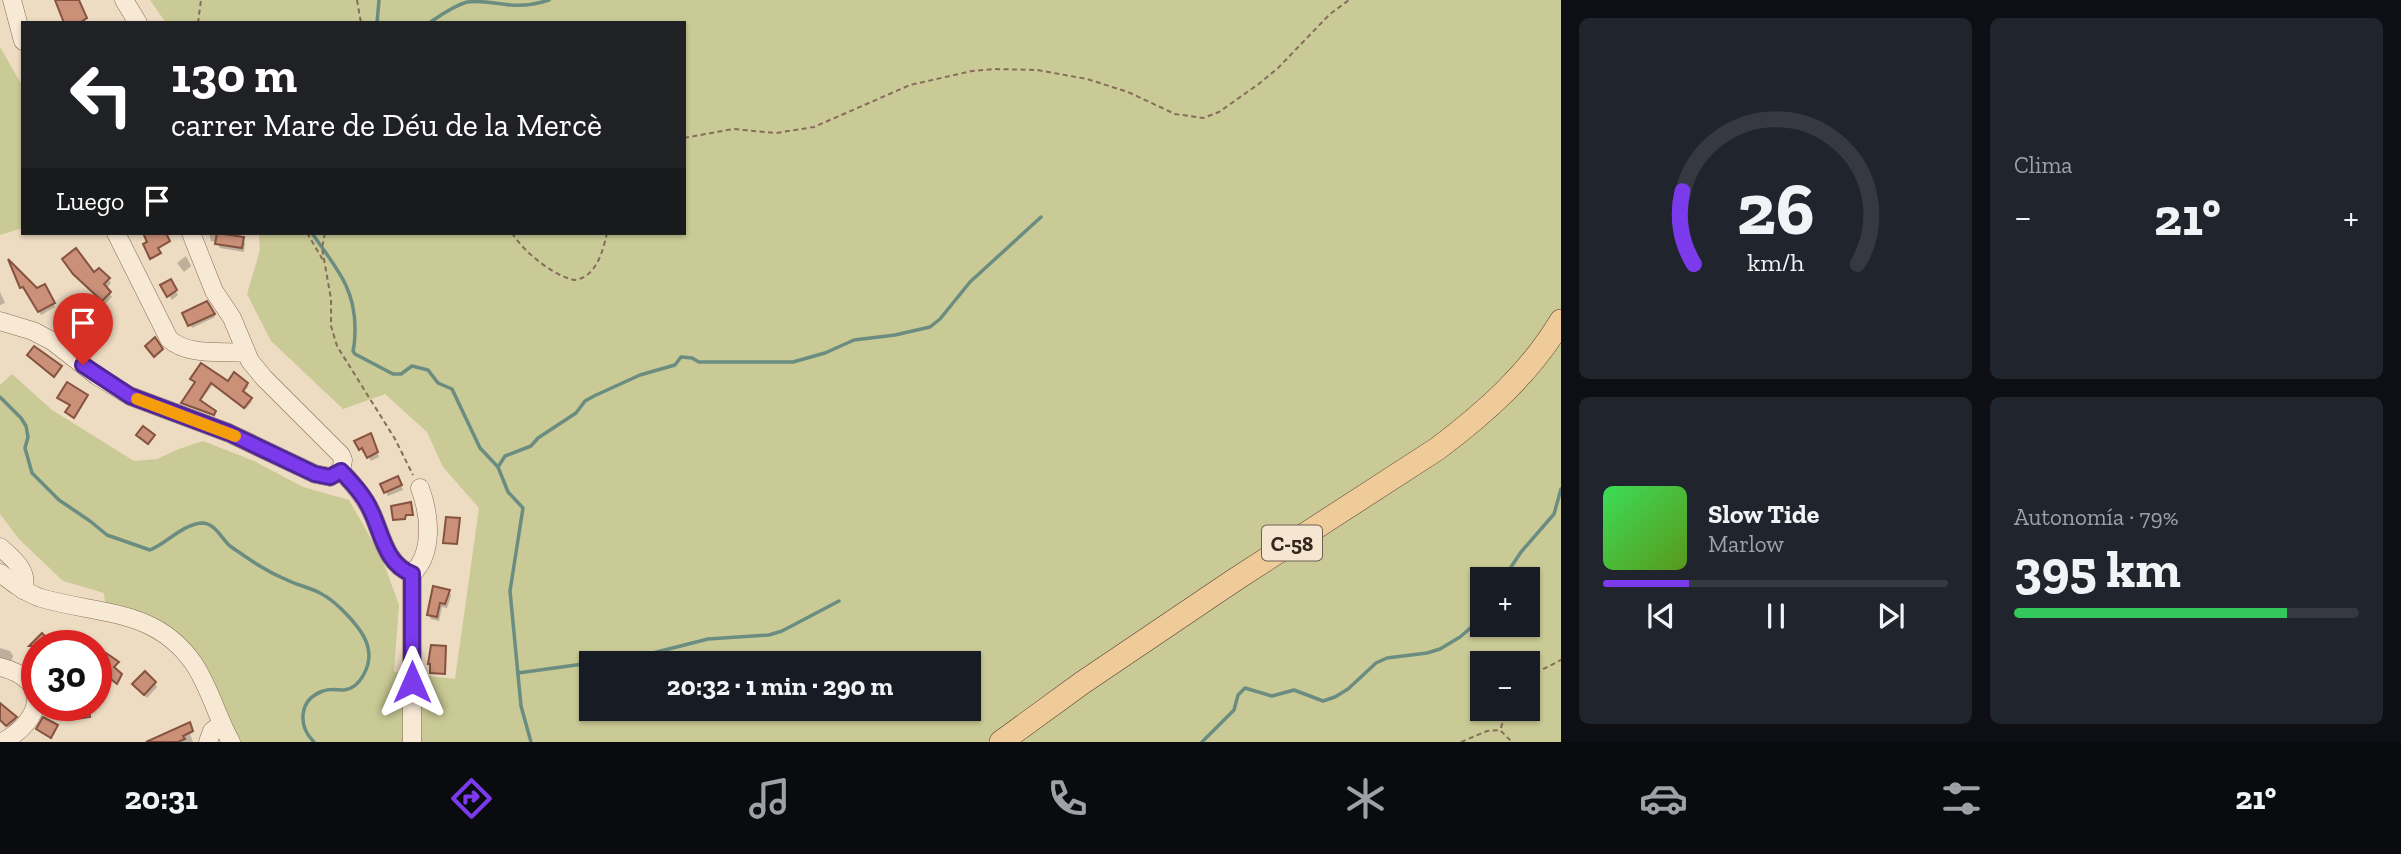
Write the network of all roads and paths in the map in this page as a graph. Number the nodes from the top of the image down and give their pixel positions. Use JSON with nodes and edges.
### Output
{"nodes":[{"id":1,"x":12,"y":0,"type":"edge"},
{"id":2,"x":124,"y":0,"type":"edge"},
{"id":3,"x":201,"y":0,"type":"edge"},
{"id":4,"x":357,"y":0,"type":"edge"},
{"id":5,"x":1349,"y":0,"type":"edge"},
{"id":6,"x":137,"y":21,"type":"edge"},
{"id":7,"x":198,"y":21,"type":"edge"},
{"id":8,"x":361,"y":21,"type":"edge"},
{"id":9,"x":21,"y":34,"type":"edge"},
{"id":10,"x":686,"y":138,"type":"edge"},
{"id":11,"x":117,"y":235,"type":"edge"},
{"id":12,"x":192,"y":235,"type":"edge"},
{"id":13,"x":308,"y":235,"type":"edge"},
{"id":14,"x":325,"y":235,"type":"edge"},
{"id":15,"x":514,"y":235,"type":"edge"},
{"id":16,"x":606,"y":235,"type":"edge"},
{"id":17,"x":324,"y":261,"type":"junction"},
{"id":18,"x":0,"y":321,"type":"edge"},
{"id":19,"x":1561,"y":321,"type":"edge"},
{"id":20,"x":1561,"y":339,"type":"edge"},
{"id":21,"x":246,"y":352,"type":"junction"},
{"id":22,"x":341,"y":471,"type":"junction"},
{"id":23,"x":420,"y":488,"type":"joint"},
{"id":24,"x":0,"y":547,"type":"edge"},
{"id":25,"x":0,"y":573,"type":"edge"},
{"id":26,"x":412,"y":574,"type":"junction"},
{"id":27,"x":23,"y":590,"type":"junction"},
{"id":28,"x":1561,"y":660,"type":"edge"},
{"id":29,"x":0,"y":667,"type":"edge"},
{"id":30,"x":1540,"y":671,"type":"edge"},
{"id":31,"x":1503,"y":721,"type":"edge"},
{"id":32,"x":221,"y":724,"type":"junction"},
{"id":33,"x":1500,"y":730,"type":"junction"},
{"id":34,"x":2,"y":742,"type":"edge"},
{"id":35,"x":208,"y":742,"type":"edge"},
{"id":36,"x":230,"y":742,"type":"edge"},
{"id":37,"x":412,"y":742,"type":"edge"},
{"id":38,"x":1001,"y":742,"type":"edge"},
{"id":39,"x":1019,"y":742,"type":"edge"},
{"id":40,"x":1461,"y":742,"type":"edge"},
{"id":41,"x":1512,"y":742,"type":"edge"}],
"edges":[{"from":1,"to":9,"type":"street"},
{"from":2,"to":6,"type":"street"},
{"from":3,"to":7,"type":"path"},
{"from":4,"to":8,"type":"path"},
{"from":5,"to":10,"type":"path"},
{"from":11,"to":21,"type":"street"},
{"from":12,"to":21,"type":"street"},
{"from":13,"to":17,"type":"path"},
{"from":14,"to":17,"type":"path"},
{"from":15,"to":16,"type":"path"},
{"from":17,"to":23,"type":"path"},
{"from":18,"to":22,"type":"street"},
{"from":19,"to":38,"type":"main road","number":"C-58"},
{"from":20,"to":39,"type":"main road","number":"C-58"},
{"from":21,"to":22,"type":"street"},
{"from":22,"to":26,"type":"street"},
{"from":23,"to":26,"type":"street"},
{"from":24,"to":27,"type":"street"},
{"from":25,"to":27,"type":"street"},
{"from":26,"to":37,"type":"street"},
{"from":27,"to":32,"type":"street"},
{"from":28,"to":30,"type":"path"},
{"from":29,"to":34,"type":"street"},
{"from":31,"to":33,"type":"path"},
{"from":32,"to":35,"type":"street"},
{"from":32,"to":36,"type":"street"},
{"from":33,"to":40,"type":"path"},
{"from":33,"to":41,"type":"path"}]}
